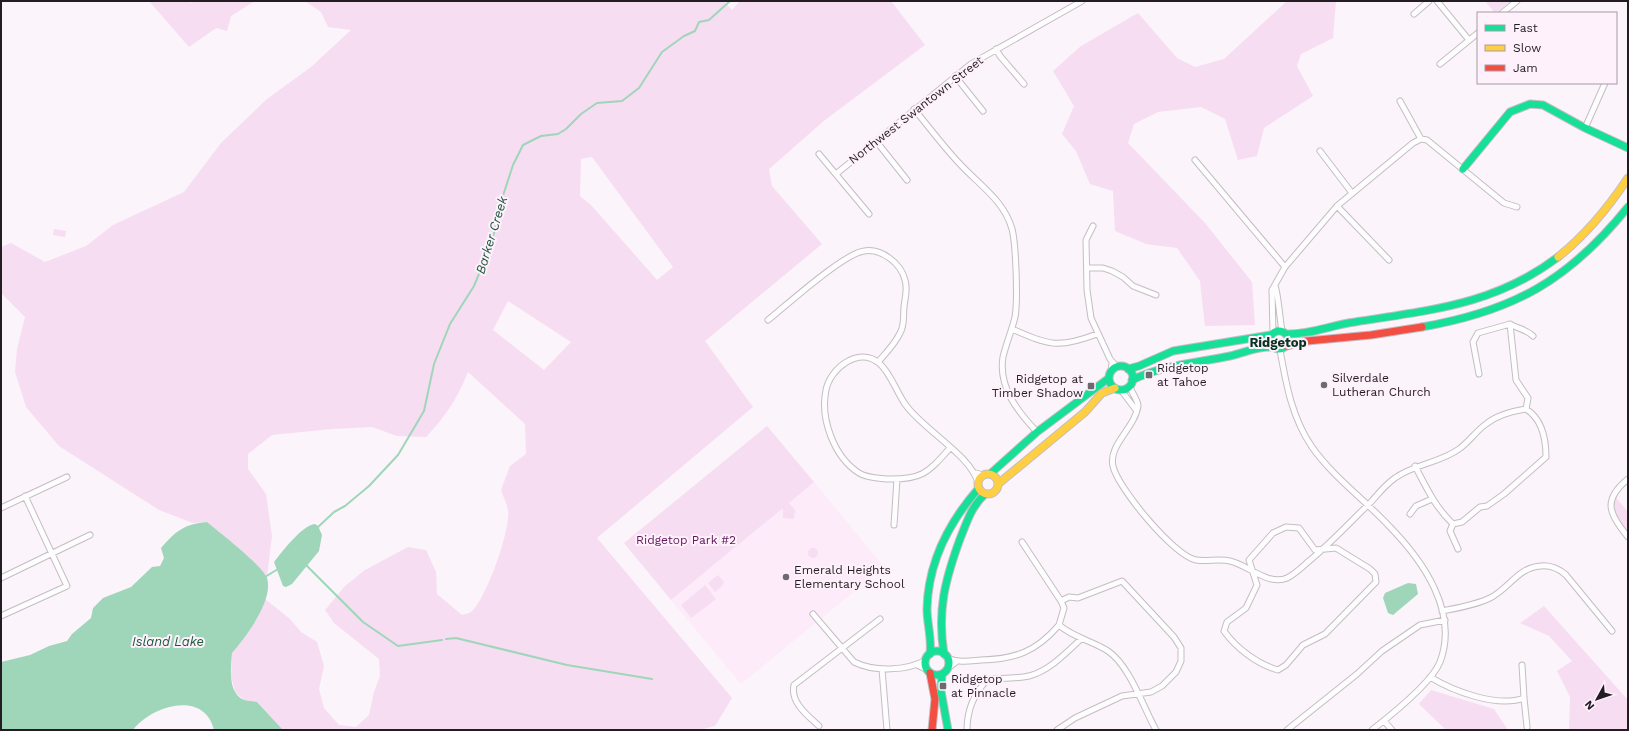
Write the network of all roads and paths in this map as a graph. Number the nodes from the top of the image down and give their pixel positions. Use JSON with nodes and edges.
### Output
{"nodes":[{"id":1,"x":1082,"y":1,"type":"edge"},
{"id":2,"x":1429,"y":1,"type":"edge"},
{"id":3,"x":1437,"y":1,"type":"edge"},
{"id":4,"x":1517,"y":1,"type":"edge"},
{"id":5,"x":1503,"y":12,"type":"edge"},
{"id":6,"x":1414,"y":14,"type":"dead end"},
{"id":7,"x":1477,"y":34,"type":"edge"},
{"id":8,"x":1469,"y":40,"type":"junction"},
{"id":9,"x":996,"y":49,"type":"junction"},
{"id":10,"x":1440,"y":64,"type":"dead end"},
{"id":11,"x":955,"y":76,"type":"junction"},
{"id":12,"x":1024,"y":84,"type":"dead end"},
{"id":13,"x":1605,"y":84,"type":"edge"},
{"id":14,"x":1400,"y":101,"type":"dead end"},
{"id":15,"x":914,"y":109,"type":"junction"},
{"id":16,"x":983,"y":111,"type":"dead end"},
{"id":17,"x":1586,"y":128,"type":"junction"},
{"id":18,"x":1421,"y":139,"type":"junction"},
{"id":19,"x":876,"y":141,"type":"junction"},
{"id":20,"x":1628,"y":148,"type":"edge"},
{"id":21,"x":1320,"y":151,"type":"dead end"},
{"id":22,"x":819,"y":154,"type":"dead end"},
{"id":23,"x":1195,"y":160,"type":"dead end"},
{"id":24,"x":1463,"y":169,"type":"junction"},
{"id":25,"x":836,"y":174,"type":"junction"},
{"id":26,"x":1628,"y":178,"type":"edge"},
{"id":27,"x":907,"y":180,"type":"dead end"},
{"id":28,"x":1352,"y":193,"type":"junction"},
{"id":29,"x":1337,"y":206,"type":"junction"},
{"id":30,"x":1517,"y":207,"type":"dead end"},
{"id":31,"x":1628,"y":207,"type":"edge"},
{"id":32,"x":869,"y":214,"type":"dead end"},
{"id":33,"x":1093,"y":226,"type":"dead end"},
{"id":34,"x":1389,"y":260,"type":"dead end"},
{"id":35,"x":1285,"y":267,"type":"junction"},
{"id":36,"x":1087,"y":268,"type":"junction"},
{"id":37,"x":1275,"y":286,"type":"junction"},
{"id":38,"x":1156,"y":295,"type":"dead end"},
{"id":39,"x":768,"y":320,"type":"dead end"},
{"id":40,"x":1510,"y":324,"type":"junction"},
{"id":41,"x":1012,"y":330,"type":"junction"},
{"id":42,"x":1284,"y":333,"type":"junction"},
{"id":43,"x":1097,"y":334,"type":"junction"},
{"id":44,"x":1272,"y":334,"type":"junction"},
{"id":45,"x":1533,"y":336,"type":"dead end"},
{"id":46,"x":1287,"y":346,"type":"junction"},
{"id":47,"x":1272,"y":347,"type":"junction"},
{"id":48,"x":1280,"y":350,"type":"junction"},
{"id":49,"x":878,"y":362,"type":"junction"},
{"id":50,"x":1128,"y":369,"type":"junction"},
{"id":51,"x":1112,"y":370,"type":"junction"},
{"id":52,"x":1480,"y":374,"type":"dead end"},
{"id":53,"x":1131,"y":383,"type":"junction"},
{"id":54,"x":1118,"y":389,"type":"junction"},
{"id":55,"x":1526,"y":409,"type":"junction"},
{"id":56,"x":1136,"y":410,"type":"junction"},
{"id":57,"x":1037,"y":432,"type":"junction"},
{"id":58,"x":950,"y":448,"type":"junction"},
{"id":59,"x":1415,"y":466,"type":"junction"},
{"id":60,"x":976,"y":473,"type":"junction"},
{"id":61,"x":987,"y":475,"type":"junction"},
{"id":62,"x":66,"y":477,"type":"dead end"},
{"id":63,"x":897,"y":479,"type":"junction"},
{"id":64,"x":1628,"y":479,"type":"edge"},
{"id":65,"x":998,"y":484,"type":"junction"},
{"id":66,"x":978,"y":486,"type":"junction"},
{"id":67,"x":985,"y":494,"type":"junction"},
{"id":68,"x":25,"y":496,"type":"junction"},
{"id":69,"x":1432,"y":499,"type":"junction"},
{"id":70,"x":1367,"y":505,"type":"junction"},
{"id":71,"x":1,"y":508,"type":"edge"},
{"id":72,"x":1410,"y":514,"type":"dead end"},
{"id":73,"x":1452,"y":524,"type":"junction"},
{"id":74,"x":894,"y":525,"type":"dead end"},
{"id":75,"x":90,"y":535,"type":"dead end"},
{"id":76,"x":1628,"y":537,"type":"edge"},
{"id":77,"x":1022,"y":542,"type":"dead end"},
{"id":78,"x":1323,"y":549,"type":"junction"},
{"id":79,"x":1458,"y":549,"type":"dead end"},
{"id":80,"x":51,"y":555,"type":"junction"},
{"id":81,"x":1252,"y":571,"type":"junction"},
{"id":82,"x":1,"y":578,"type":"edge"},
{"id":83,"x":1061,"y":601,"type":"junction"},
{"id":84,"x":1442,"y":611,"type":"junction"},
{"id":85,"x":813,"y":614,"type":"dead end"},
{"id":86,"x":1,"y":616,"type":"edge"},
{"id":87,"x":880,"y":619,"type":"dead end"},
{"id":88,"x":1445,"y":620,"type":"junction"},
{"id":89,"x":1059,"y":625,"type":"junction"},
{"id":90,"x":1612,"y":631,"type":"dead end"},
{"id":91,"x":1081,"y":639,"type":"junction"},
{"id":92,"x":841,"y":647,"type":"junction"},
{"id":93,"x":946,"y":656,"type":"junction"},
{"id":94,"x":928,"y":657,"type":"junction"},
{"id":95,"x":956,"y":662,"type":"junction"},
{"id":96,"x":917,"y":665,"type":"junction"},
{"id":97,"x":1522,"y":665,"type":"dead end"},
{"id":98,"x":948,"y":668,"type":"junction"},
{"id":99,"x":882,"y":669,"type":"junction"},
{"id":100,"x":929,"y":671,"type":"junction"},
{"id":101,"x":942,"y":674,"type":"junction"},
{"id":102,"x":1430,"y":677,"type":"junction"},
{"id":103,"x":1137,"y":694,"type":"junction"},
{"id":104,"x":1524,"y":698,"type":"junction"},
{"id":105,"x":1384,"y":721,"type":"junction"},
{"id":106,"x":819,"y":726,"type":"dead end"},
{"id":107,"x":1526,"y":727,"type":"dead end"},
{"id":108,"x":887,"y":730,"type":"edge"},
{"id":109,"x":932,"y":730,"type":"edge"},
{"id":110,"x":948,"y":730,"type":"edge"},
{"id":111,"x":967,"y":730,"type":"edge"},
{"id":112,"x":1057,"y":730,"type":"edge"},
{"id":113,"x":1156,"y":730,"type":"edge"},
{"id":114,"x":1287,"y":730,"type":"edge"},
{"id":115,"x":1372,"y":730,"type":"edge"},
{"id":116,"x":1392,"y":730,"type":"edge"}],
"edges":[{"from":1,"to":9,"type":"street","name":"Northwest Swantown Street"},
{"from":2,"to":6,"type":"street"},
{"from":3,"to":8,"type":"street"},
{"from":4,"to":5,"type":"street"},
{"from":7,"to":8,"type":"street"},
{"from":8,"to":10,"type":"street"},
{"from":9,"to":11,"type":"street","name":"Northwest Swantown Street"},
{"from":9,"to":12,"type":"street"},
{"from":11,"to":15,"type":"street","name":"Northwest Swantown Street"},
{"from":11,"to":16,"type":"street"},
{"from":13,"to":17,"type":"street"},
{"from":14,"to":18,"type":"street"},
{"from":15,"to":19,"type":"street","name":"Northwest Swantown Street"},
{"from":15,"to":41,"type":"street"},
{"from":17,"to":20,"type":"main road"},
{"from":17,"to":24,"type":"main road"},
{"from":18,"to":24,"type":"street"},
{"from":18,"to":28,"type":"street"},
{"from":19,"to":25,"type":"street","name":"Northwest Swantown Street"},
{"from":19,"to":27,"type":"street"},
{"from":21,"to":28,"type":"street"},
{"from":22,"to":25,"type":"street"},
{"from":23,"to":35,"type":"street"},
{"from":24,"to":30,"type":"street"},
{"from":25,"to":32,"type":"street"},
{"from":26,"to":42,"type":"main road"},
{"from":28,"to":29,"type":"street"},
{"from":29,"to":34,"type":"street"},
{"from":29,"to":35,"type":"street"},
{"from":31,"to":46,"type":"main road"},
{"from":33,"to":36,"type":"street"},
{"from":35,"to":37,"type":"street"},
{"from":36,"to":38,"type":"street"},
{"from":36,"to":43,"type":"street"},
{"from":37,"to":42,"type":"street"},
{"from":37,"to":44,"type":"street"},
{"from":39,"to":49,"type":"street"},
{"from":40,"to":45,"type":"street"},
{"from":40,"to":52,"type":"street"},
{"from":40,"to":55,"type":"street"},
{"from":41,"to":43,"type":"street"},
{"from":41,"to":57,"type":"street"},
{"from":42,"to":44,"type":"main road"},
{"from":42,"to":46,"type":"main road"},
{"from":43,"to":51,"type":"street"},
{"from":44,"to":47,"type":"main road"},
{"from":44,"to":50,"type":"main road"},
{"from":46,"to":48,"type":"main road"},
{"from":47,"to":48,"type":"main road"},
{"from":47,"to":53,"type":"main road"},
{"from":48,"to":70,"type":"street"},
{"from":49,"to":58,"type":"street"},
{"from":49,"to":63,"type":"street"},
{"from":50,"to":51,"type":"main road"},
{"from":50,"to":53,"type":"main road"},
{"from":51,"to":54,"type":"main road"},
{"from":51,"to":57,"type":"main road"},
{"from":53,"to":54,"type":"main road"},
{"from":53,"to":56,"type":"street"},
{"from":54,"to":56,"type":"street"},
{"from":54,"to":65,"type":"main road"},
{"from":55,"to":59,"type":"street"},
{"from":55,"to":73,"type":"street"},
{"from":56,"to":81,"type":"street"},
{"from":57,"to":61,"type":"main road"},
{"from":58,"to":60,"type":"street"},
{"from":58,"to":63,"type":"street"},
{"from":59,"to":69,"type":"street"},
{"from":59,"to":70,"type":"street"},
{"from":60,"to":61,"type":"street"},
{"from":60,"to":66,"type":"street"},
{"from":61,"to":65,"type":"main road"},
{"from":61,"to":66,"type":"main road"},
{"from":62,"to":68,"type":"street"},
{"from":63,"to":74,"type":"street"},
{"from":64,"to":76,"type":"street"},
{"from":65,"to":67,"type":"main road"},
{"from":66,"to":67,"type":"main road"},
{"from":66,"to":94,"type":"main road"},
{"from":67,"to":93,"type":"main road"},
{"from":68,"to":71,"type":"street"},
{"from":68,"to":80,"type":"street"},
{"from":69,"to":72,"type":"street"},
{"from":69,"to":73,"type":"street"},
{"from":70,"to":78,"type":"street"},
{"from":70,"to":84,"type":"street"},
{"from":73,"to":79,"type":"street"},
{"from":75,"to":80,"type":"street"},
{"from":77,"to":83,"type":"street"},
{"from":78,"to":81,"type":"street"},
{"from":78,"to":81,"type":"street"},
{"from":78,"to":81,"type":"street"},
{"from":80,"to":82,"type":"street"},
{"from":80,"to":86,"type":"street"},
{"from":83,"to":89,"type":"street"},
{"from":83,"to":103,"type":"street"},
{"from":84,"to":88,"type":"street"},
{"from":84,"to":90,"type":"street"},
{"from":85,"to":92,"type":"street"},
{"from":87,"to":92,"type":"street"},
{"from":88,"to":102,"type":"street"},
{"from":88,"to":114,"type":"street"},
{"from":89,"to":91,"type":"street"},
{"from":89,"to":95,"type":"street"},
{"from":91,"to":103,"type":"street"},
{"from":91,"to":111,"type":"street"},
{"from":92,"to":99,"type":"street"},
{"from":92,"to":106,"type":"street"},
{"from":93,"to":94,"type":"main road"},
{"from":93,"to":95,"type":"street"},
{"from":93,"to":98,"type":"main road"},
{"from":94,"to":96,"type":"street"},
{"from":94,"to":100,"type":"main road"},
{"from":95,"to":98,"type":"street"},
{"from":96,"to":99,"type":"street"},
{"from":96,"to":100,"type":"street"},
{"from":97,"to":104,"type":"street"},
{"from":98,"to":101,"type":"main road"},
{"from":99,"to":108,"type":"street"},
{"from":100,"to":101,"type":"main road"},
{"from":100,"to":109,"type":"main road"},
{"from":101,"to":110,"type":"main road"},
{"from":102,"to":104,"type":"street"},
{"from":102,"to":105,"type":"street"},
{"from":103,"to":112,"type":"street"},
{"from":103,"to":113,"type":"street"},
{"from":104,"to":107,"type":"street"},
{"from":105,"to":115,"type":"street"},
{"from":105,"to":116,"type":"street"}]}
